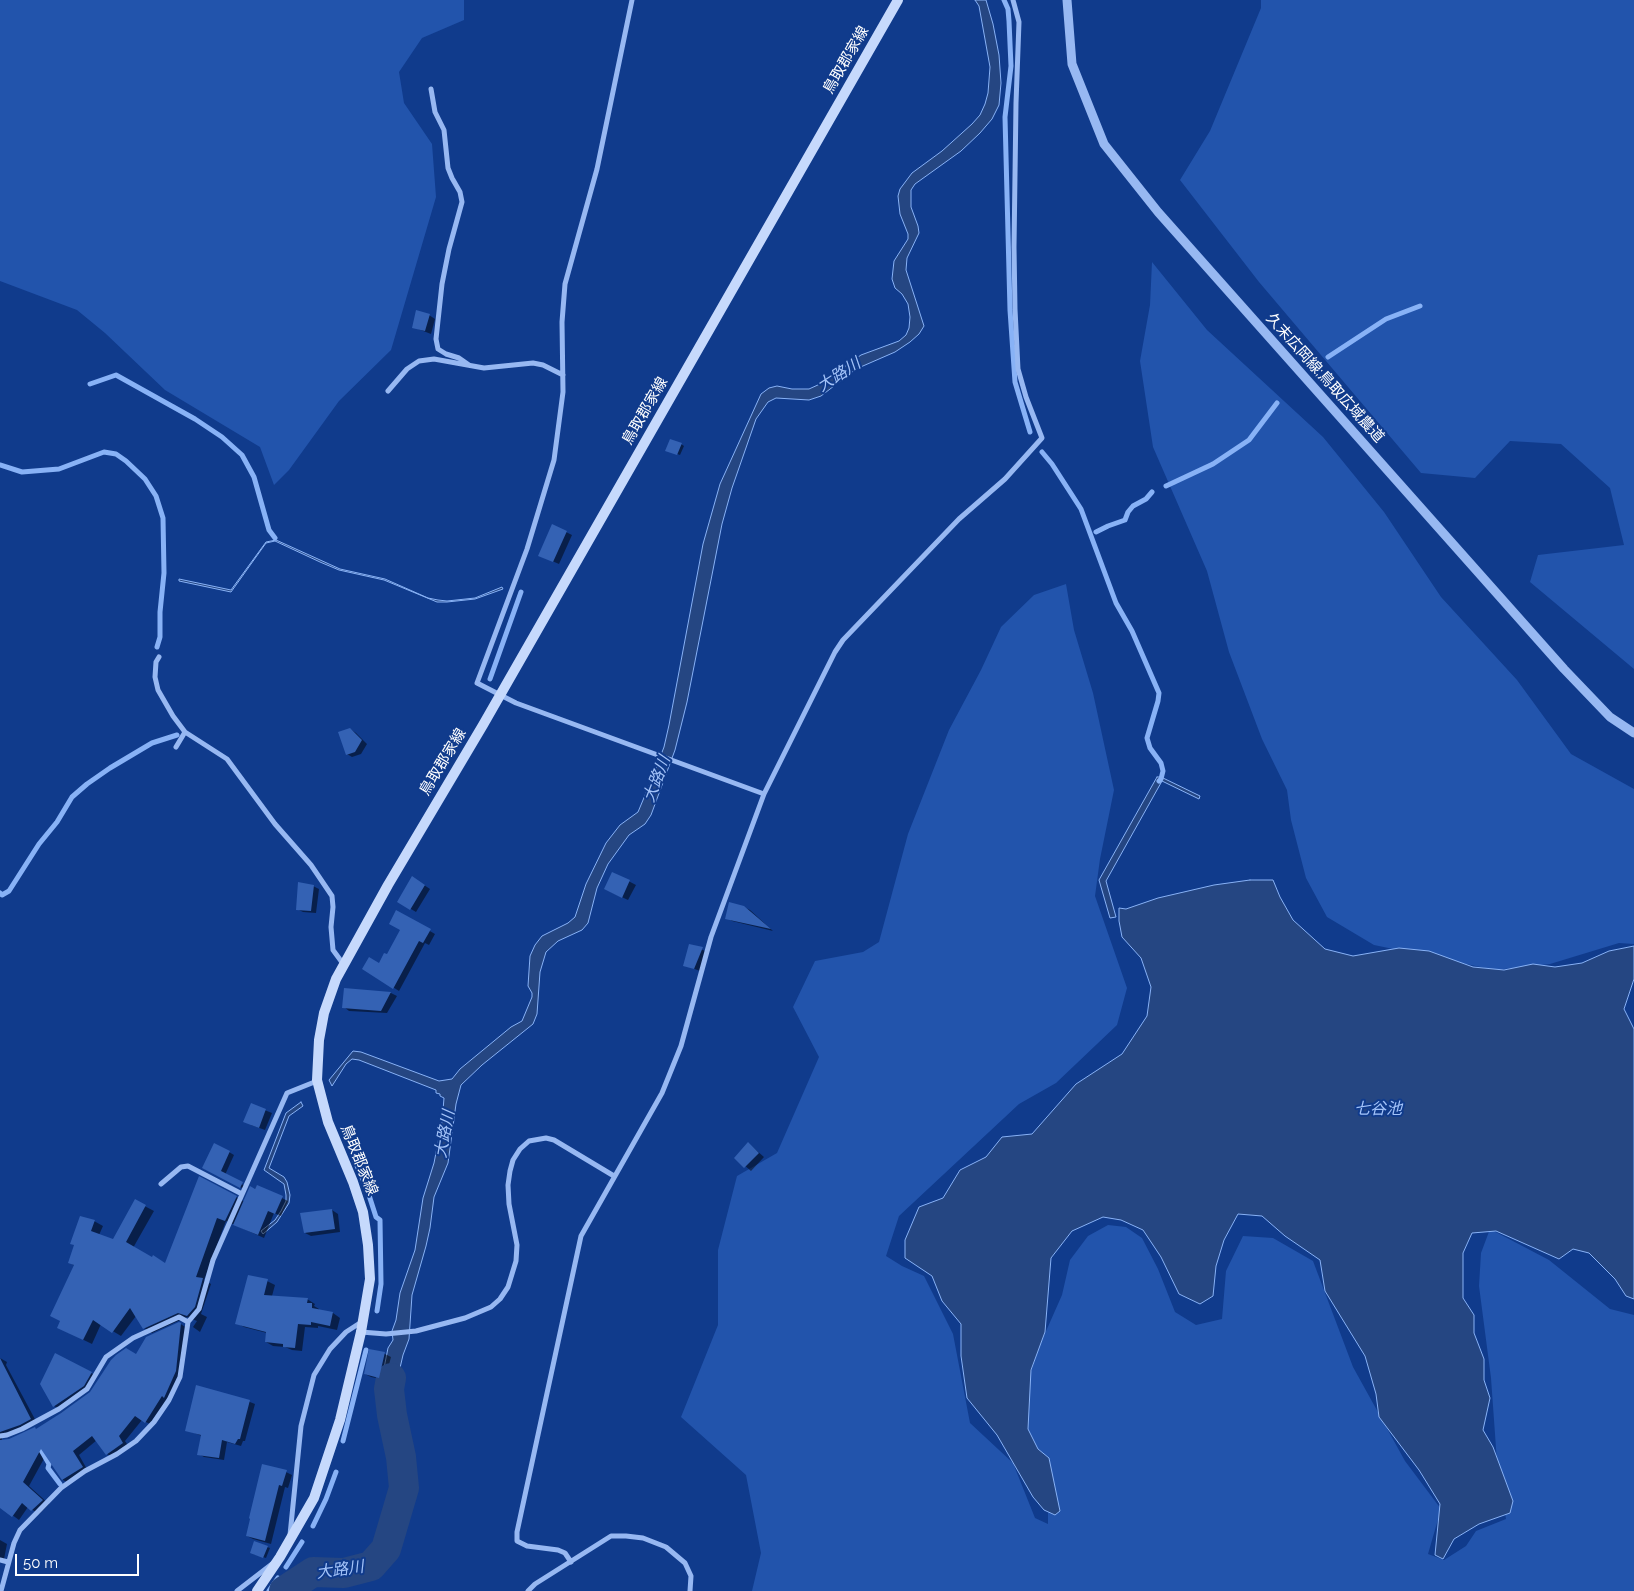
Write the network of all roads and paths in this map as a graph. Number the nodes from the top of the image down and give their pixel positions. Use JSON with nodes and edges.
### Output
{"nodes":[{"id":1,"x":632,"y":0,"type":"edge"},
{"id":2,"x":898,"y":0,"type":"edge"},
{"id":3,"x":1013,"y":0,"type":"edge"},
{"id":4,"x":1067,"y":0,"type":"edge"},
{"id":5,"x":432,"y":89,"type":"dead end"},
{"id":6,"x":470,"y":365,"type":"junction"},
{"id":7,"x":563,"y":375,"type":"junction"},
{"id":8,"x":388,"y":391,"type":"dead end"},
{"id":9,"x":158,"y":657,"type":"dead end"},
{"id":10,"x":500,"y":694,"type":"junction"},
{"id":11,"x":185,"y":732,"type":"junction"},
{"id":12,"x":1634,"y":734,"type":"edge"},
{"id":13,"x":176,"y":747,"type":"dead end"},
{"id":14,"x":764,"y":794,"type":"junction"},
{"id":15,"x":344,"y":965,"type":"junction"},
{"id":16,"x":318,"y":1080,"type":"junction"},
{"id":17,"x":614,"y":1176,"type":"junction"},
{"id":18,"x":161,"y":1184,"type":"dead end"},
{"id":19,"x":242,"y":1194,"type":"junction"},
{"id":20,"x":364,"y":1320,"type":"junction"},
{"id":21,"x":188,"y":1322,"type":"junction"},
{"id":22,"x":361,"y":1332,"type":"junction"},
{"id":23,"x":0,"y":1436,"type":"edge"},
{"id":24,"x":290,"y":1541,"type":"junction"},
{"id":25,"x":280,"y":1557,"type":"junction"},
{"id":26,"x":0,"y":1560,"type":"edge"},
{"id":27,"x":8,"y":1562,"type":"junction"},
{"id":28,"x":571,"y":1562,"type":"junction"},
{"id":29,"x":1,"y":1591,"type":"edge"},
{"id":30,"x":237,"y":1591,"type":"edge"},
{"id":31,"x":258,"y":1591,"type":"edge"},
{"id":32,"x":528,"y":1591,"type":"edge"},
{"id":33,"x":690,"y":1591,"type":"edge"}],
"edges":[{"from":1,"to":7,"type":"street"},
{"from":2,"to":10,"type":"main road","name":"鳥取郡家線"},
{"from":3,"to":14,"type":"street"},
{"from":4,"to":12,"type":"street","name":"久末広岡線;鳥取広域農道"},
{"from":5,"to":6,"type":"street"},
{"from":6,"to":7,"type":"street"},
{"from":6,"to":8,"type":"street"},
{"from":7,"to":10,"type":"street"},
{"from":9,"to":11,"type":"street"},
{"from":10,"to":14,"type":"street"},
{"from":10,"to":15,"type":"main road","name":"鳥取郡家線"},
{"from":11,"to":13,"type":"street"},
{"from":11,"to":15,"type":"street"},
{"from":14,"to":17,"type":"street"},
{"from":15,"to":16,"type":"main road","name":"鳥取郡家線"},
{"from":16,"to":19,"type":"street"},
{"from":16,"to":20,"type":"main road","name":"鳥取郡家線"},
{"from":17,"to":22,"type":"street"},
{"from":17,"to":28,"type":"street"},
{"from":18,"to":19,"type":"street"},
{"from":19,"to":21,"type":"street"},
{"from":20,"to":22,"type":"main road","name":"鳥取郡家線"},
{"from":20,"to":24,"type":"street"},
{"from":21,"to":23,"type":"street"},
{"from":21,"to":27,"type":"street"},
{"from":22,"to":24,"type":"main road","name":"鳥取郡家線"},
{"from":24,"to":25,"type":"main road","name":"鳥取郡家線"},
{"from":25,"to":30,"type":"street"},
{"from":25,"to":31,"type":"main road","name":"鳥取郡家線"},
{"from":26,"to":27,"type":"street"},
{"from":27,"to":29,"type":"street"},
{"from":28,"to":32,"type":"street"},
{"from":28,"to":33,"type":"street"}]}
